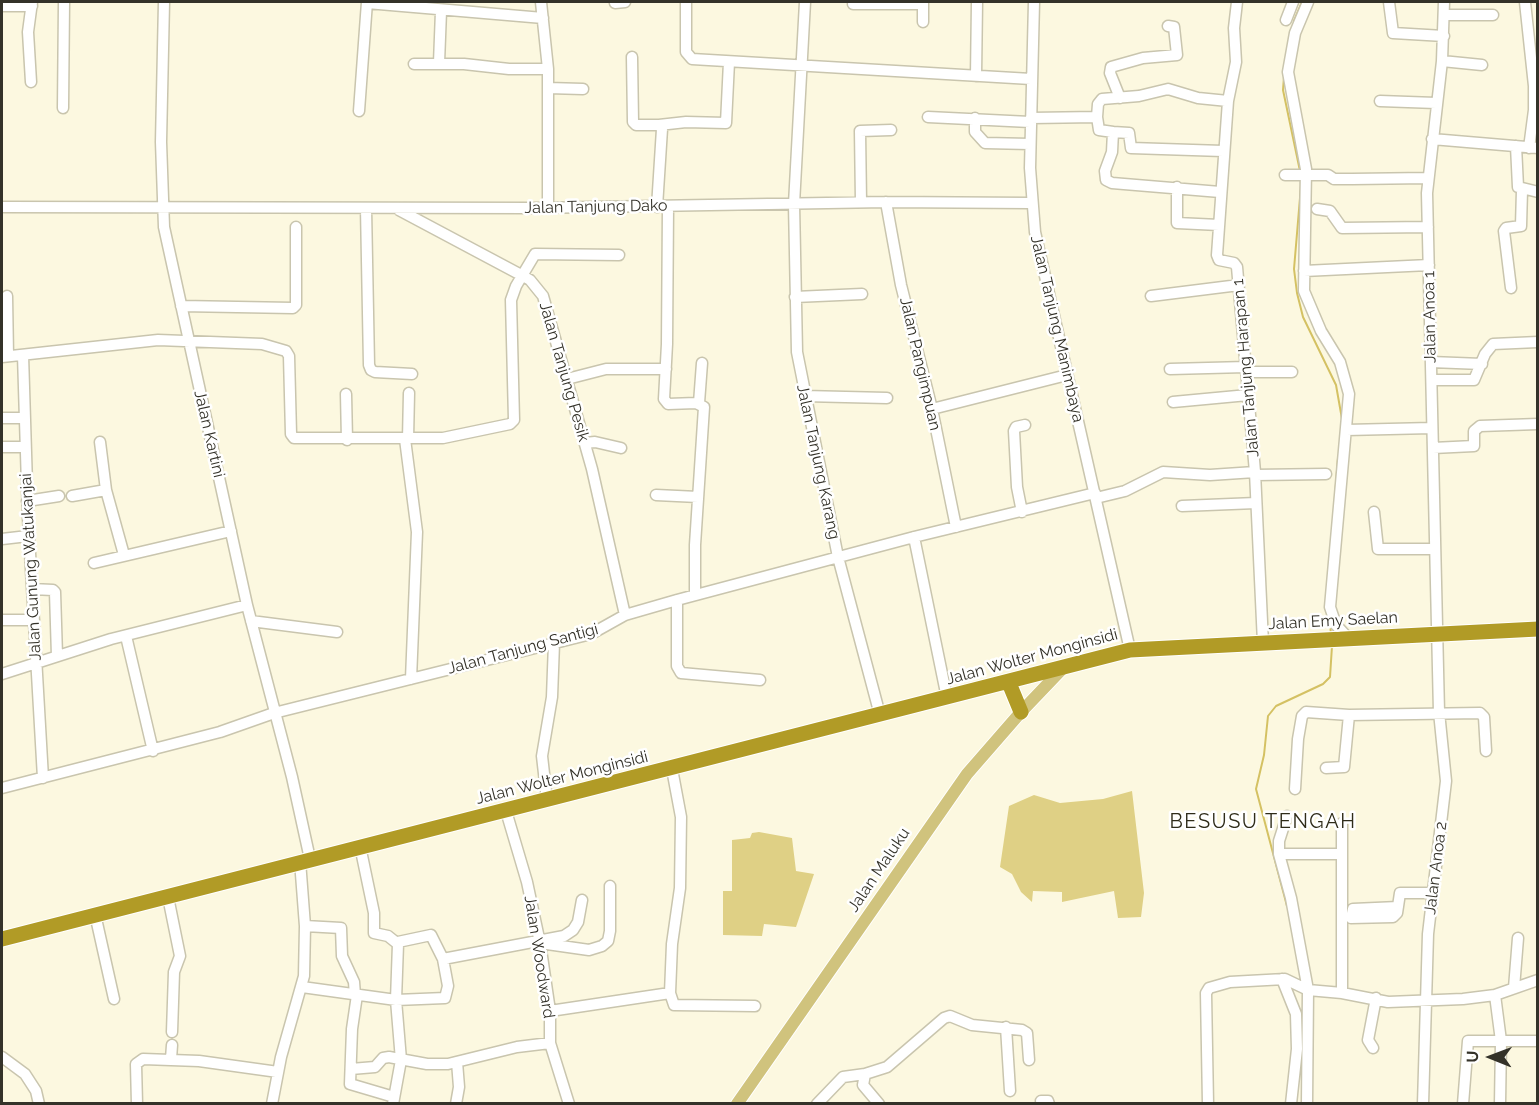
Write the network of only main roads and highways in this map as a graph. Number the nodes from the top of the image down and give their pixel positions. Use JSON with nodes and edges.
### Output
{"nodes":[{"id":1,"x":1538,"y":628,"type":"edge"},
{"id":2,"x":1130,"y":650,"type":"joint"},
{"id":3,"x":1063,"y":668,"type":"junction"},
{"id":4,"x":1009,"y":683,"type":"junction"},
{"id":5,"x":1021,"y":712,"type":"junction"},
{"id":6,"x":2,"y":939,"type":"edge"},
{"id":7,"x":737,"y":1104,"type":"edge"}],
"edges":[{"from":1,"to":2,"type":"highway","name":"Jalan Emy Saelan"},
{"from":2,"to":3,"type":"highway","name":"Jalan Wolter Monginsidi"},
{"from":3,"to":4,"type":"highway","name":"Jalan Wolter Monginsidi"},
{"from":3,"to":5,"type":"main road","name":"Jalan Maluku"},
{"from":4,"to":5,"type":"highway"},
{"from":4,"to":6,"type":"highway","name":"Jalan Wolter Monginsidi"},
{"from":5,"to":7,"type":"main road","name":"Jalan Maluku"}]}
